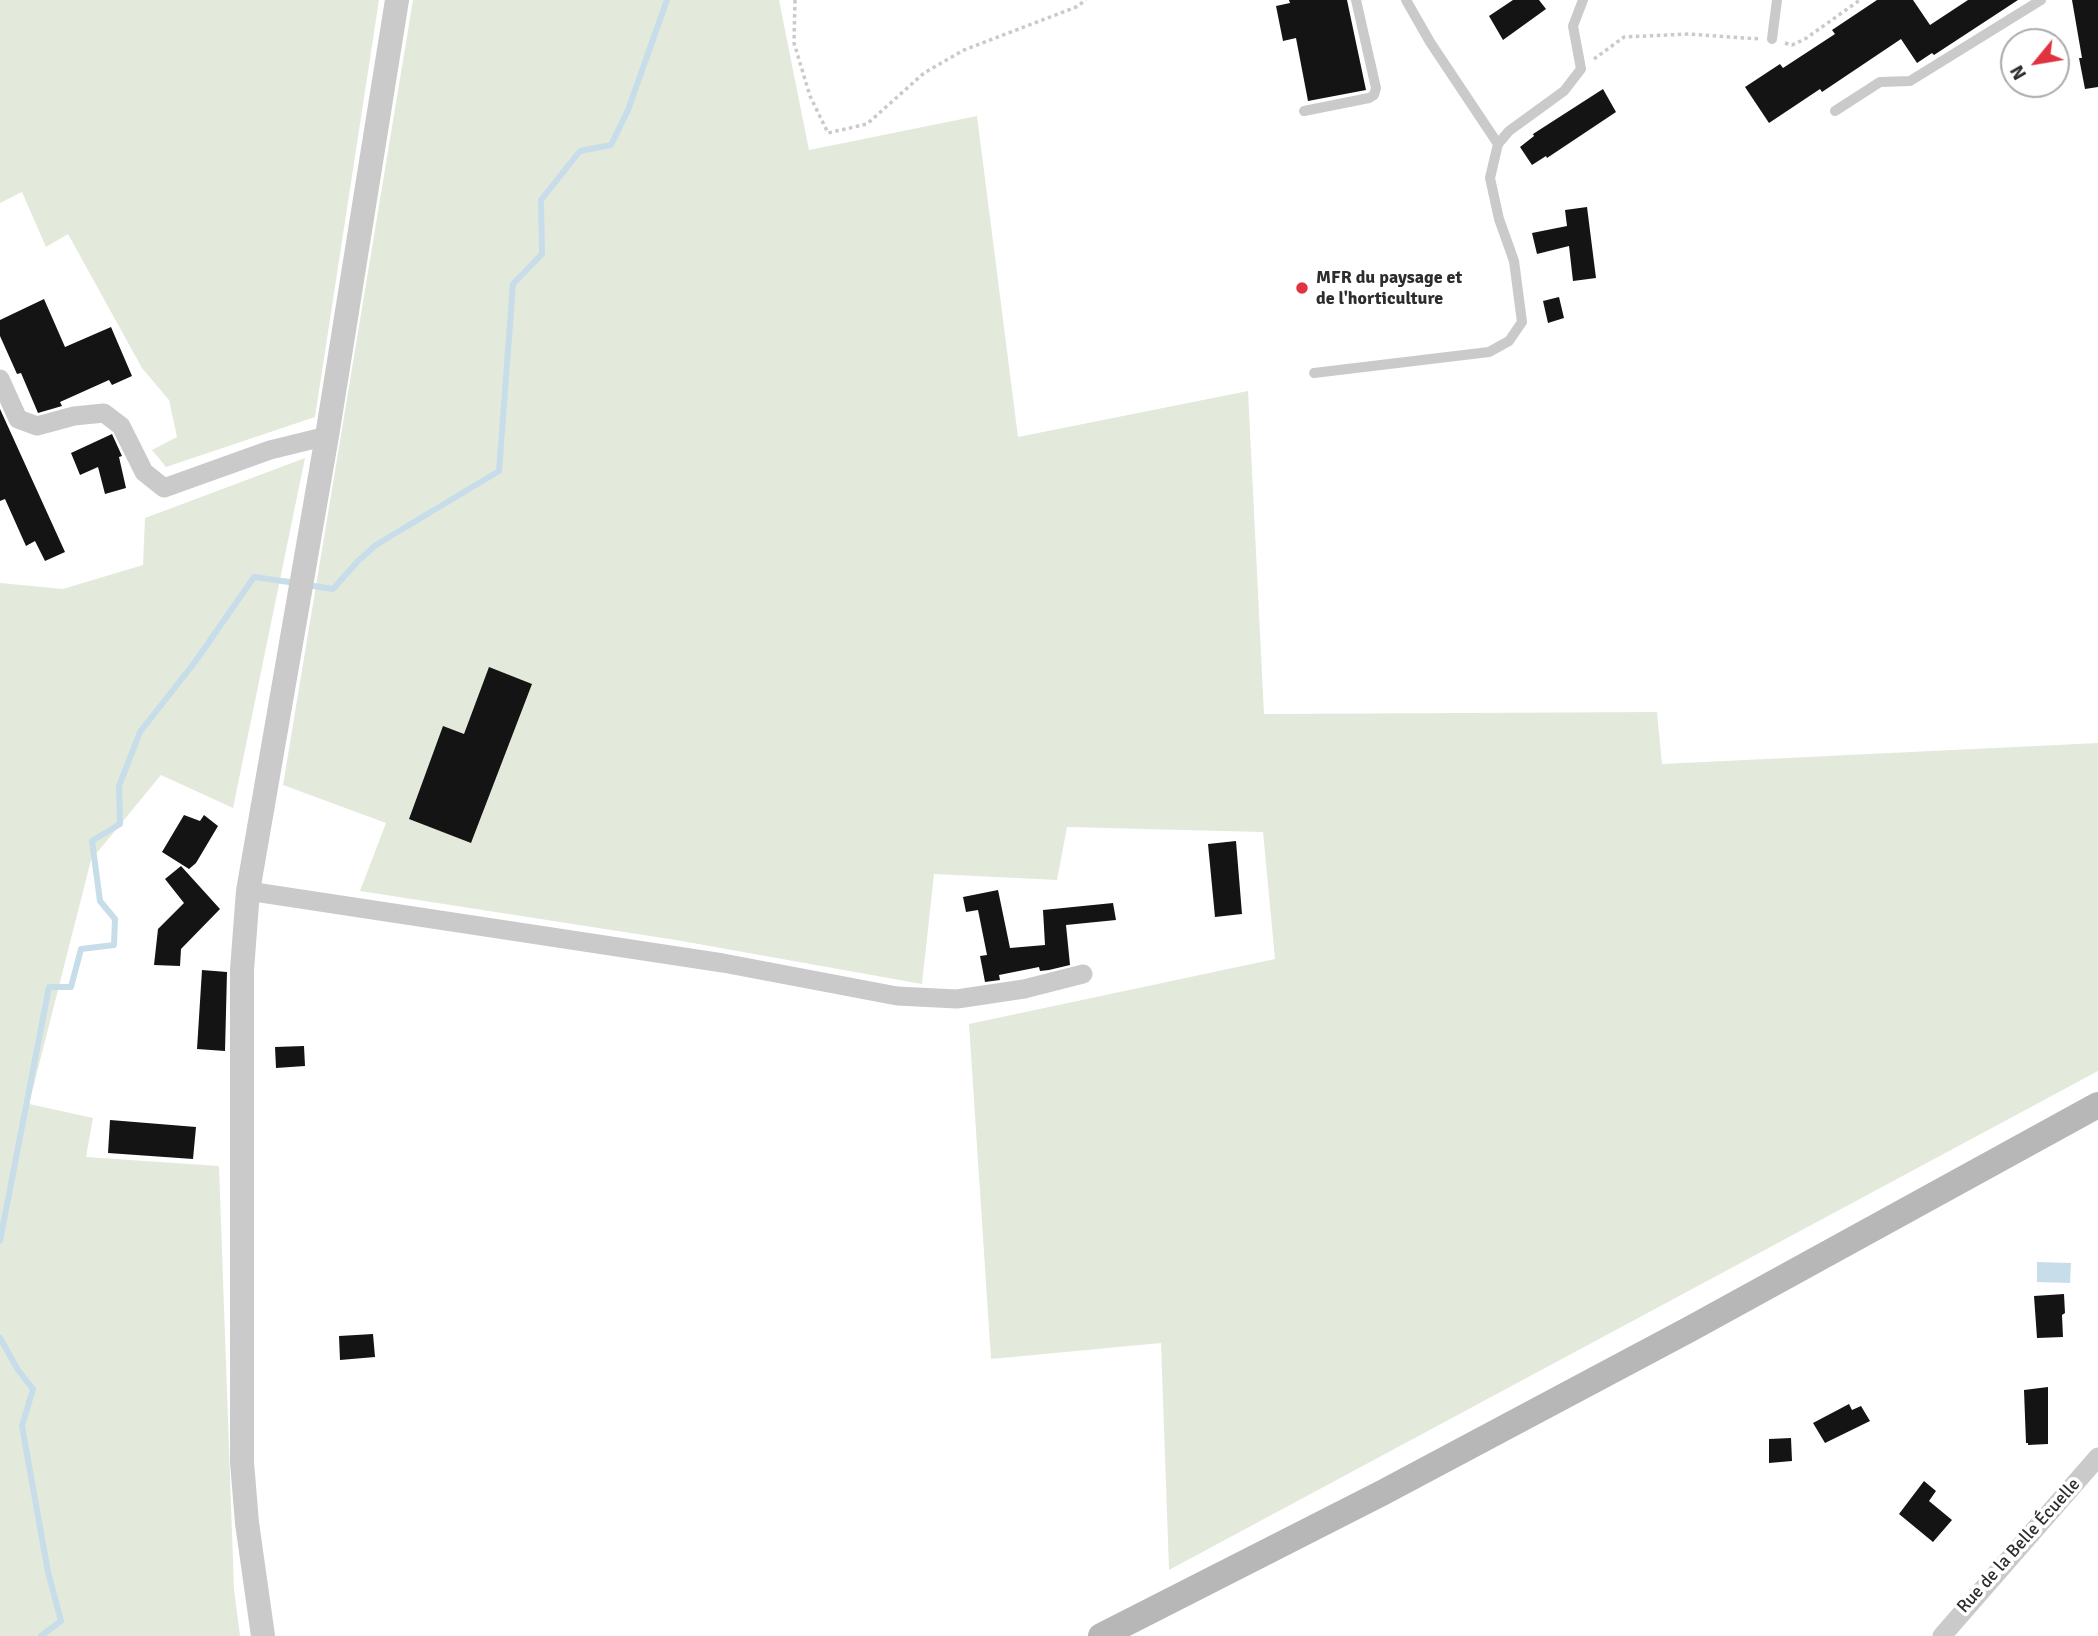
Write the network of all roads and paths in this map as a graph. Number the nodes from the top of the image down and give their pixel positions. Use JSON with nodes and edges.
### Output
{"nodes":[{"id":1,"x":397,"y":0,"type":"edge"},
{"id":2,"x":795,"y":0,"type":"edge"},
{"id":3,"x":1086,"y":0,"type":"edge"},
{"id":4,"x":1356,"y":0,"type":"edge"},
{"id":5,"x":1406,"y":0,"type":"edge"},
{"id":6,"x":1583,"y":0,"type":"edge"},
{"id":7,"x":1777,"y":0,"type":"edge"},
{"id":8,"x":1860,"y":0,"type":"edge"},
{"id":9,"x":2041,"y":0,"type":"edge"},
{"id":10,"x":1772,"y":40,"type":"junction"},
{"id":11,"x":1581,"y":69,"type":"junction"},
{"id":12,"x":1304,"y":111,"type":"dead end"},
{"id":13,"x":1835,"y":111,"type":"dead end"},
{"id":14,"x":1499,"y":144,"type":"junction"},
{"id":15,"x":1314,"y":373,"type":"dead end"},
{"id":16,"x":0,"y":379,"type":"edge"},
{"id":17,"x":327,"y":436,"type":"junction"},
{"id":18,"x":248,"y":891,"type":"junction"},
{"id":19,"x":1083,"y":974,"type":"dead end"},
{"id":20,"x":2098,"y":1105,"type":"edge"},
{"id":21,"x":2098,"y":1457,"type":"edge"},
{"id":22,"x":263,"y":1636,"type":"edge"},
{"id":23,"x":1101,"y":1636,"type":"edge"},
{"id":24,"x":1942,"y":1636,"type":"edge"}],
"edges":[{"from":1,"to":17,"type":"street"},
{"from":2,"to":3,"type":"path"},
{"from":4,"to":12,"type":"lane"},
{"from":5,"to":14,"type":"lane"},
{"from":6,"to":11,"type":"lane"},
{"from":7,"to":10,"type":"lane"},
{"from":8,"to":10,"type":"path"},
{"from":9,"to":13,"type":"lane"},
{"from":10,"to":11,"type":"path"},
{"from":11,"to":14,"type":"lane"},
{"from":14,"to":15,"type":"lane"},
{"from":16,"to":17,"type":"street"},
{"from":17,"to":18,"type":"street"},
{"from":18,"to":19,"type":"street"},
{"from":18,"to":22,"type":"street"},
{"from":20,"to":23,"type":"main road"},
{"from":21,"to":24,"type":"street","name":"Rue de la Belle Écuelle"}]}
